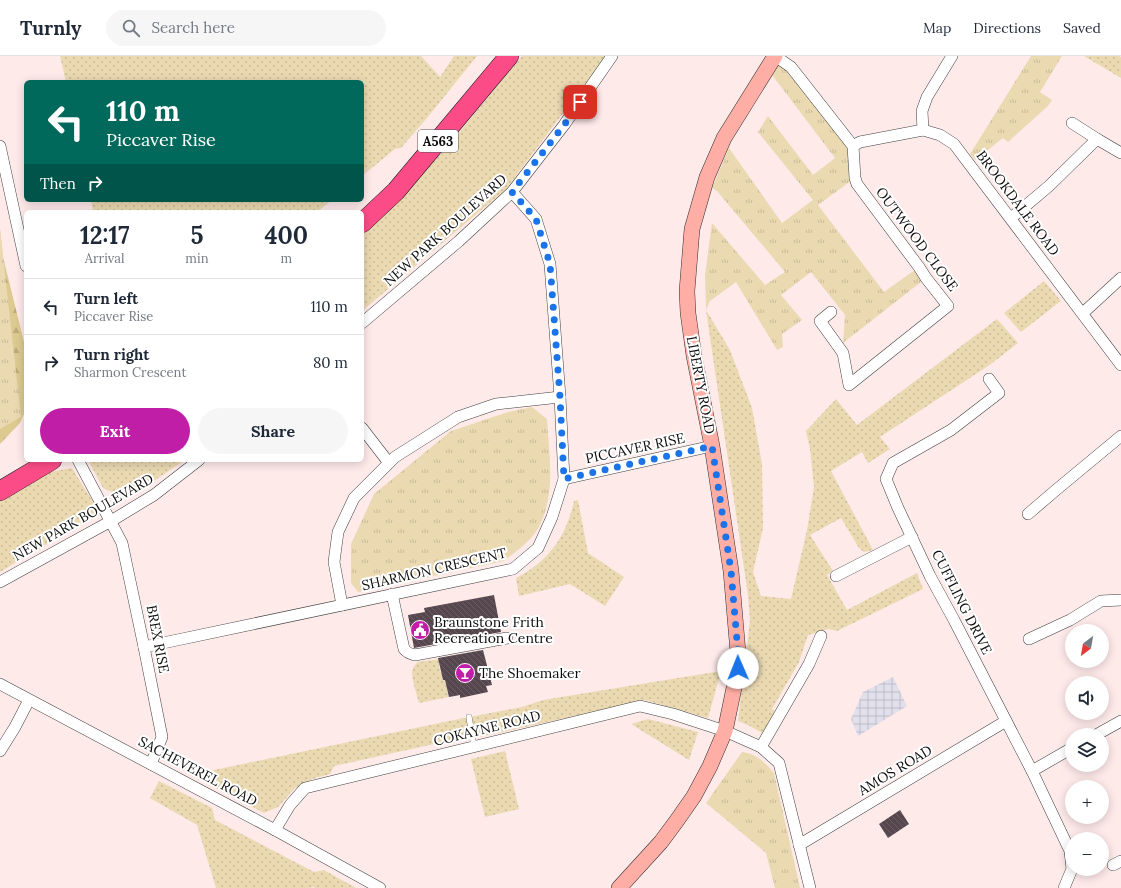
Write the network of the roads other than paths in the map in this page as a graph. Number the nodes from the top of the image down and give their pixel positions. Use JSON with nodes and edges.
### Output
{"nodes":[{"id":1,"x":509,"y":56,"type":"edge"},
{"id":2,"x":612,"y":56,"type":"edge"},
{"id":3,"x":775,"y":56,"type":"edge"},
{"id":4,"x":952,"y":56,"type":"edge"},
{"id":5,"x":1072,"y":123,"type":"dead end"},
{"id":6,"x":923,"y":130,"type":"junction"},
{"id":7,"x":1097,"y":139,"type":"junction"},
{"id":8,"x":0,"y":146,"type":"edge"},
{"id":9,"x":853,"y":146,"type":"junction"},
{"id":10,"x":1121,"y":153,"type":"edge"},
{"id":11,"x":512,"y":192,"type":"junction"},
{"id":12,"x":1011,"y":218,"type":"junction"},
{"id":13,"x":364,"y":221,"type":"edge"},
{"id":14,"x":24,"y":257,"type":"edge"},
{"id":15,"x":1121,"y":278,"type":"edge"},
{"id":16,"x":831,"y":312,"type":"dead end"},
{"id":17,"x":1083,"y":313,"type":"junction"},
{"id":18,"x":364,"y":321,"type":"edge"},
{"id":19,"x":1121,"y":365,"type":"edge"},
{"id":20,"x":989,"y":379,"type":"dead end"},
{"id":21,"x":560,"y":397,"type":"junction"},
{"id":22,"x":364,"y":431,"type":"edge"},
{"id":23,"x":1121,"y":436,"type":"edge"},
{"id":24,"x":712,"y":446,"type":"junction"},
{"id":25,"x":49,"y":462,"type":"edge"},
{"id":26,"x":79,"y":462,"type":"edge"},
{"id":27,"x":196,"y":462,"type":"edge"},
{"id":28,"x":389,"y":463,"type":"junction"},
{"id":29,"x":564,"y":479,"type":"junction"},
{"id":30,"x":0,"y":491,"type":"edge"},
{"id":31,"x":1028,"y":514,"type":"dead end"},
{"id":32,"x":111,"y":521,"type":"junction"},
{"id":33,"x":912,"y":537,"type":"junction"},
{"id":34,"x":836,"y":576,"type":"dead end"},
{"id":35,"x":0,"y":582,"type":"edge"},
{"id":36,"x":392,"y":594,"type":"junction"},
{"id":37,"x":1121,"y":600,"type":"edge"},
{"id":38,"x":342,"y":605,"type":"junction"},
{"id":39,"x":821,"y":636,"type":"dead end"},
{"id":40,"x":507,"y":638,"type":"dead end"},
{"id":41,"x":1029,"y":639,"type":"dead end"},
{"id":42,"x":144,"y":647,"type":"junction"},
{"id":43,"x":0,"y":684,"type":"edge"},
{"id":44,"x":29,"y":700,"type":"junction"},
{"id":45,"x":469,"y":717,"type":"dead end"},
{"id":46,"x":1006,"y":721,"type":"junction"},
{"id":47,"x":1121,"y":721,"type":"edge"},
{"id":48,"x":1108,"y":728,"type":"edge"},
{"id":49,"x":725,"y":731,"type":"junction"},
{"id":50,"x":474,"y":746,"type":"junction"},
{"id":51,"x":761,"y":747,"type":"junction"},
{"id":52,"x":0,"y":751,"type":"edge"},
{"id":53,"x":1065,"y":752,"type":"edge"},
{"id":54,"x":151,"y":764,"type":"junction"},
{"id":55,"x":1032,"y":771,"type":"junction"},
{"id":56,"x":275,"y":830,"type":"junction"},
{"id":57,"x":799,"y":845,"type":"junction"},
{"id":58,"x":380,"y":888,"type":"edge"},
{"id":59,"x":619,"y":888,"type":"edge"},
{"id":60,"x":810,"y":888,"type":"edge"},
{"id":61,"x":1064,"y":888,"type":"edge"}],
"edges":[{"from":1,"to":13,"type":"highway","number":"A563"},
{"from":2,"to":11,"type":"street","name":"NEW PARK BOULEVARD"},
{"from":3,"to":9,"type":"street"},
{"from":3,"to":24,"type":"street","name":"LIBERTY ROAD"},
{"from":4,"to":6,"type":"street"},
{"from":5,"to":7,"type":"street"},
{"from":6,"to":9,"type":"street","name":"BROOKDALE ROAD"},
{"from":6,"to":12,"type":"street","name":"BROOKDALE ROAD"},
{"from":7,"to":10,"type":"street"},
{"from":7,"to":12,"type":"street"},
{"from":8,"to":14,"type":"street"},
{"from":9,"to":16,"type":"street","name":"OUTWOOD CLOSE"},
{"from":11,"to":18,"type":"street","name":"NEW PARK BOULEVARD"},
{"from":11,"to":21,"type":"street","name":"SHARMON CRESCENT"},
{"from":12,"to":17,"type":"street","name":"BROOKDALE ROAD"},
{"from":15,"to":17,"type":"street"},
{"from":17,"to":19,"type":"street","name":"BROOKDALE ROAD"},
{"from":20,"to":33,"type":"street","name":"CUFFLING DRIVE"},
{"from":21,"to":28,"type":"street"},
{"from":21,"to":29,"type":"street","name":"SHARMON CRESCENT"},
{"from":22,"to":28,"type":"street"},
{"from":23,"to":31,"type":"street"},
{"from":24,"to":29,"type":"street","name":"PICCAVER RISE"},
{"from":24,"to":49,"type":"street","name":"LIBERTY ROAD"},
{"from":25,"to":30,"type":"highway"},
{"from":26,"to":32,"type":"street","name":"BREX RISE"},
{"from":27,"to":32,"type":"street","name":"NEW PARK BOULEVARD"},
{"from":28,"to":38,"type":"street"},
{"from":29,"to":36,"type":"street","name":"SHARMON CRESCENT"},
{"from":32,"to":35,"type":"street","name":"NEW PARK BOULEVARD"},
{"from":32,"to":42,"type":"street","name":"BREX RISE"},
{"from":33,"to":34,"type":"street"},
{"from":33,"to":46,"type":"street","name":"CUFFLING DRIVE"},
{"from":36,"to":38,"type":"street","name":"SHARMON CRESCENT"},
{"from":36,"to":40,"type":"street"},
{"from":37,"to":41,"type":"street"},
{"from":38,"to":42,"type":"street","name":"SHARMON CRESCENT"},
{"from":39,"to":51,"type":"street"},
{"from":42,"to":54,"type":"street","name":"BREX RISE"},
{"from":43,"to":44,"type":"street","name":"SACHEVEREL ROAD"},
{"from":44,"to":52,"type":"street"},
{"from":44,"to":54,"type":"street","name":"SACHEVEREL ROAD"},
{"from":45,"to":50,"type":"lane"},
{"from":46,"to":55,"type":"street","name":"CUFFLING DRIVE"},
{"from":46,"to":57,"type":"street","name":"AMOS ROAD"},
{"from":47,"to":48,"type":"street"},
{"from":49,"to":50,"type":"street","name":"COKAYNE ROAD"},
{"from":49,"to":51,"type":"street","name":"COKAYNE ROAD"},
{"from":49,"to":59,"type":"street","name":"LIBERTY ROAD"},
{"from":50,"to":56,"type":"street","name":"COKAYNE ROAD"},
{"from":51,"to":57,"type":"street","name":"COKAYNE ROAD"},
{"from":53,"to":55,"type":"street"},
{"from":54,"to":56,"type":"street","name":"SACHEVEREL ROAD"},
{"from":55,"to":61,"type":"street","name":"CUFFLING DRIVE"},
{"from":56,"to":58,"type":"street","name":"SACHEVEREL ROAD"},
{"from":57,"to":60,"type":"street","name":"COKAYNE ROAD"}]}
